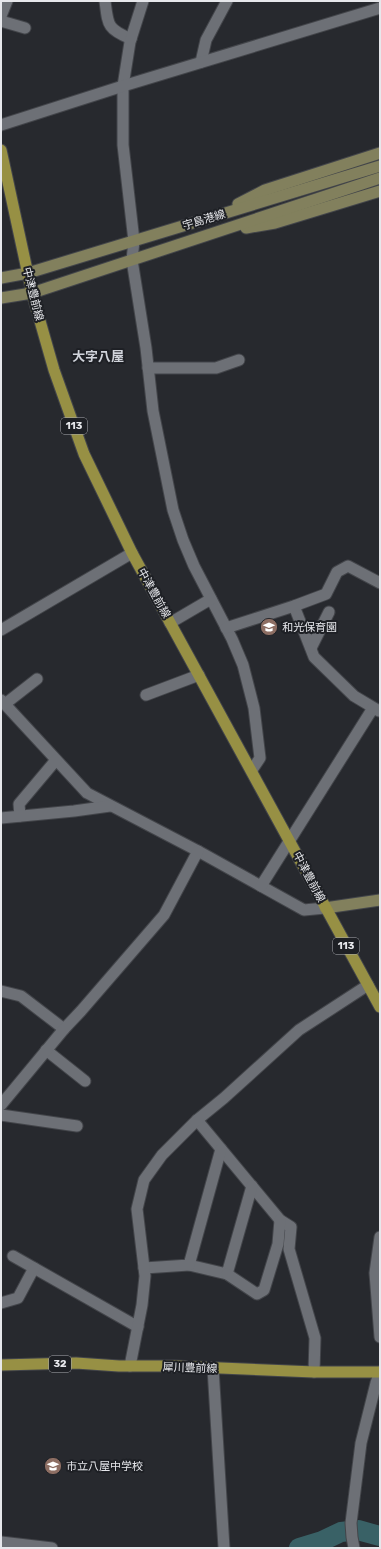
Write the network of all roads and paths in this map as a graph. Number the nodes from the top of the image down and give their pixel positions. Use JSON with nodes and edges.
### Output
{"nodes":[{"id":1,"x":7,"y":1,"type":"edge"},
{"id":2,"x":105,"y":1,"type":"edge"},
{"id":3,"x":143,"y":1,"type":"edge"},
{"id":4,"x":227,"y":1,"type":"edge"},
{"id":5,"x":380,"y":8,"type":"edge"},
{"id":6,"x":1,"y":16,"type":"edge"},
{"id":7,"x":1,"y":21,"type":"edge"},
{"id":8,"x":26,"y":28,"type":"dead end"},
{"id":9,"x":131,"y":39,"type":"junction"},
{"id":10,"x":201,"y":62,"type":"junction"},
{"id":11,"x":124,"y":86,"type":"junction"},
{"id":12,"x":1,"y":125,"type":"edge"},
{"id":13,"x":1,"y":150,"type":"edge"},
{"id":14,"x":380,"y":153,"type":"edge"},
{"id":15,"x":380,"y":166,"type":"edge"},
{"id":16,"x":380,"y":178,"type":"edge"},
{"id":17,"x":380,"y":191,"type":"edge"},
{"id":18,"x":213,"y":217,"type":"junction"},
{"id":19,"x":215,"y":232,"type":"junction"},
{"id":20,"x":134,"y":241,"type":"junction"},
{"id":21,"x":132,"y":260,"type":"junction"},
{"id":22,"x":28,"y":273,"type":"junction"},
{"id":23,"x":1,"y":278,"type":"edge"},
{"id":24,"x":32,"y":292,"type":"junction"},
{"id":25,"x":1,"y":298,"type":"edge"},
{"id":26,"x":239,"y":360,"type":"dead end"},
{"id":27,"x":148,"y":368,"type":"junction"},
{"id":28,"x":132,"y":553,"type":"junction"},
{"id":29,"x":380,"y":583,"type":"edge"},
{"id":30,"x":211,"y":599,"type":"junction"},
{"id":31,"x":294,"y":606,"type":"junction"},
{"id":32,"x":329,"y":612,"type":"dead end"},
{"id":33,"x":170,"y":623,"type":"junction"},
{"id":34,"x":226,"y":628,"type":"junction"},
{"id":35,"x":1,"y":630,"type":"edge"},
{"id":36,"x":311,"y":648,"type":"junction"},
{"id":37,"x":199,"y":675,"type":"junction"},
{"id":38,"x":37,"y":679,"type":"dead end"},
{"id":39,"x":146,"y":695,"type":"dead end"},
{"id":40,"x":3,"y":702,"type":"edge"},
{"id":41,"x":376,"y":710,"type":"edge"},
{"id":42,"x":56,"y":760,"type":"junction"},
{"id":43,"x":252,"y":770,"type":"junction"},
{"id":44,"x":110,"y":806,"type":"junction"},
{"id":45,"x":20,"y":816,"type":"junction"},
{"id":46,"x":1,"y":818,"type":"edge"},
{"id":47,"x":290,"y":840,"type":"junction"},
{"id":48,"x":198,"y":851,"type":"junction"},
{"id":49,"x":261,"y":886,"type":"junction"},
{"id":50,"x":380,"y":900,"type":"edge"},
{"id":51,"x":325,"y":908,"type":"junction"},
{"id":52,"x":368,"y":985,"type":"junction"},
{"id":53,"x":1,"y":991,"type":"edge"},
{"id":54,"x":380,"y":1007,"type":"edge"},
{"id":55,"x":64,"y":1029,"type":"junction"},
{"id":56,"x":46,"y":1050,"type":"junction"},
{"id":57,"x":85,"y":1081,"type":"dead end"},
{"id":58,"x":1,"y":1105,"type":"edge"},
{"id":59,"x":1,"y":1115,"type":"edge"},
{"id":60,"x":197,"y":1120,"type":"junction"},
{"id":61,"x":77,"y":1126,"type":"dead end"},
{"id":62,"x":222,"y":1149,"type":"junction"},
{"id":63,"x":252,"y":1186,"type":"junction"},
{"id":64,"x":280,"y":1220,"type":"junction"},
{"id":65,"x":380,"y":1237,"type":"edge"},
{"id":66,"x":13,"y":1256,"type":"dead end"},
{"id":67,"x":189,"y":1265,"type":"junction"},
{"id":68,"x":34,"y":1268,"type":"junction"},
{"id":69,"x":144,"y":1268,"type":"junction"},
{"id":70,"x":226,"y":1274,"type":"junction"},
{"id":71,"x":1,"y":1303,"type":"edge"},
{"id":72,"x":138,"y":1327,"type":"junction"},
{"id":73,"x":380,"y":1337,"type":"edge"},
{"id":74,"x":1,"y":1366,"type":"edge"},
{"id":75,"x":130,"y":1366,"type":"junction"},
{"id":76,"x":213,"y":1368,"type":"junction"},
{"id":77,"x":314,"y":1372,"type":"junction"},
{"id":78,"x":380,"y":1372,"type":"edge"},
{"id":79,"x":1,"y":1542,"type":"edge"},
{"id":80,"x":353,"y":1542,"type":"edge"},
{"id":81,"x":52,"y":1548,"type":"edge"},
{"id":82,"x":224,"y":1548,"type":"edge"}],
"edges":[{"from":1,"to":6,"type":"street"},
{"from":2,"to":9,"type":"street"},
{"from":3,"to":9,"type":"street"},
{"from":4,"to":10,"type":"street"},
{"from":5,"to":10,"type":"street"},
{"from":7,"to":8,"type":"street"},
{"from":9,"to":11,"type":"street"},
{"from":10,"to":11,"type":"street"},
{"from":11,"to":12,"type":"street"},
{"from":11,"to":20,"type":"street"},
{"from":13,"to":22,"type":"main road","name":"中津豊前線","number":"113"},
{"from":14,"to":18,"type":"main road"},
{"from":15,"to":18,"type":"main road","name":"宇島港線"},
{"from":16,"to":19,"type":"main road","name":"宇島港線"},
{"from":17,"to":19,"type":"main road"},
{"from":18,"to":20,"type":"main road","name":"宇島港線"},
{"from":19,"to":21,"type":"main road","name":"宇島港線"},
{"from":20,"to":21,"type":"street"},
{"from":20,"to":22,"type":"main road","name":"宇島港線"},
{"from":21,"to":24,"type":"main road","name":"宇島港線"},
{"from":21,"to":27,"type":"street"},
{"from":22,"to":23,"type":"main road","name":"宇島港線"},
{"from":22,"to":24,"type":"main road","name":"中津豊前線","number":"113"},
{"from":24,"to":25,"type":"main road","name":"宇島港線"},
{"from":24,"to":28,"type":"main road","name":"中津豊前線","number":"113"},
{"from":26,"to":27,"type":"street"},
{"from":27,"to":30,"type":"street"},
{"from":28,"to":33,"type":"main road","name":"中津豊前線","number":"113"},
{"from":28,"to":35,"type":"street"},
{"from":29,"to":31,"type":"street"},
{"from":30,"to":33,"type":"street"},
{"from":30,"to":34,"type":"street"},
{"from":31,"to":34,"type":"street"},
{"from":31,"to":36,"type":"street"},
{"from":32,"to":36,"type":"street"},
{"from":33,"to":37,"type":"main road","name":"中津豊前線","number":"113"},
{"from":34,"to":43,"type":"street"},
{"from":36,"to":41,"type":"street"},
{"from":37,"to":39,"type":"street"},
{"from":37,"to":43,"type":"main road","name":"中津豊前線","number":"113"},
{"from":38,"to":40,"type":"street"},
{"from":40,"to":42,"type":"street"},
{"from":41,"to":47,"type":"street"},
{"from":42,"to":44,"type":"street"},
{"from":42,"to":45,"type":"street"},
{"from":43,"to":47,"type":"main road","name":"中津豊前線","number":"113"},
{"from":44,"to":45,"type":"street"},
{"from":44,"to":48,"type":"street"},
{"from":45,"to":46,"type":"street"},
{"from":47,"to":49,"type":"street"},
{"from":47,"to":51,"type":"main road","name":"中津豊前線","number":"113"},
{"from":48,"to":49,"type":"street"},
{"from":48,"to":55,"type":"street"},
{"from":49,"to":51,"type":"street"},
{"from":50,"to":51,"type":"main road"},
{"from":51,"to":52,"type":"main road","name":"中津豊前線","number":"113"},
{"from":52,"to":54,"type":"main road","name":"中津豊前線","number":"113"},
{"from":52,"to":60,"type":"street"},
{"from":53,"to":55,"type":"street"},
{"from":55,"to":56,"type":"street"},
{"from":56,"to":57,"type":"street"},
{"from":56,"to":58,"type":"street"},
{"from":59,"to":61,"type":"street"},
{"from":60,"to":62,"type":"street"},
{"from":60,"to":69,"type":"street"},
{"from":62,"to":63,"type":"street"},
{"from":62,"to":67,"type":"street"},
{"from":63,"to":64,"type":"street"},
{"from":63,"to":70,"type":"street"},
{"from":64,"to":70,"type":"street"},
{"from":64,"to":77,"type":"street"},
{"from":65,"to":73,"type":"street"},
{"from":66,"to":68,"type":"street"},
{"from":67,"to":69,"type":"street"},
{"from":67,"to":70,"type":"street"},
{"from":68,"to":71,"type":"street"},
{"from":68,"to":72,"type":"street"},
{"from":69,"to":72,"type":"street"},
{"from":72,"to":75,"type":"street"},
{"from":74,"to":75,"type":"main road","name":"犀川豊前線","number":"32"},
{"from":75,"to":76,"type":"main road","name":"犀川豊前線","number":"32"},
{"from":76,"to":77,"type":"main road","name":"犀川豊前線","number":"32"},
{"from":76,"to":82,"type":"street"},
{"from":77,"to":78,"type":"main road","name":"犀川豊前線","number":"32"},
{"from":78,"to":80,"type":"street"},
{"from":79,"to":81,"type":"street"}]}
